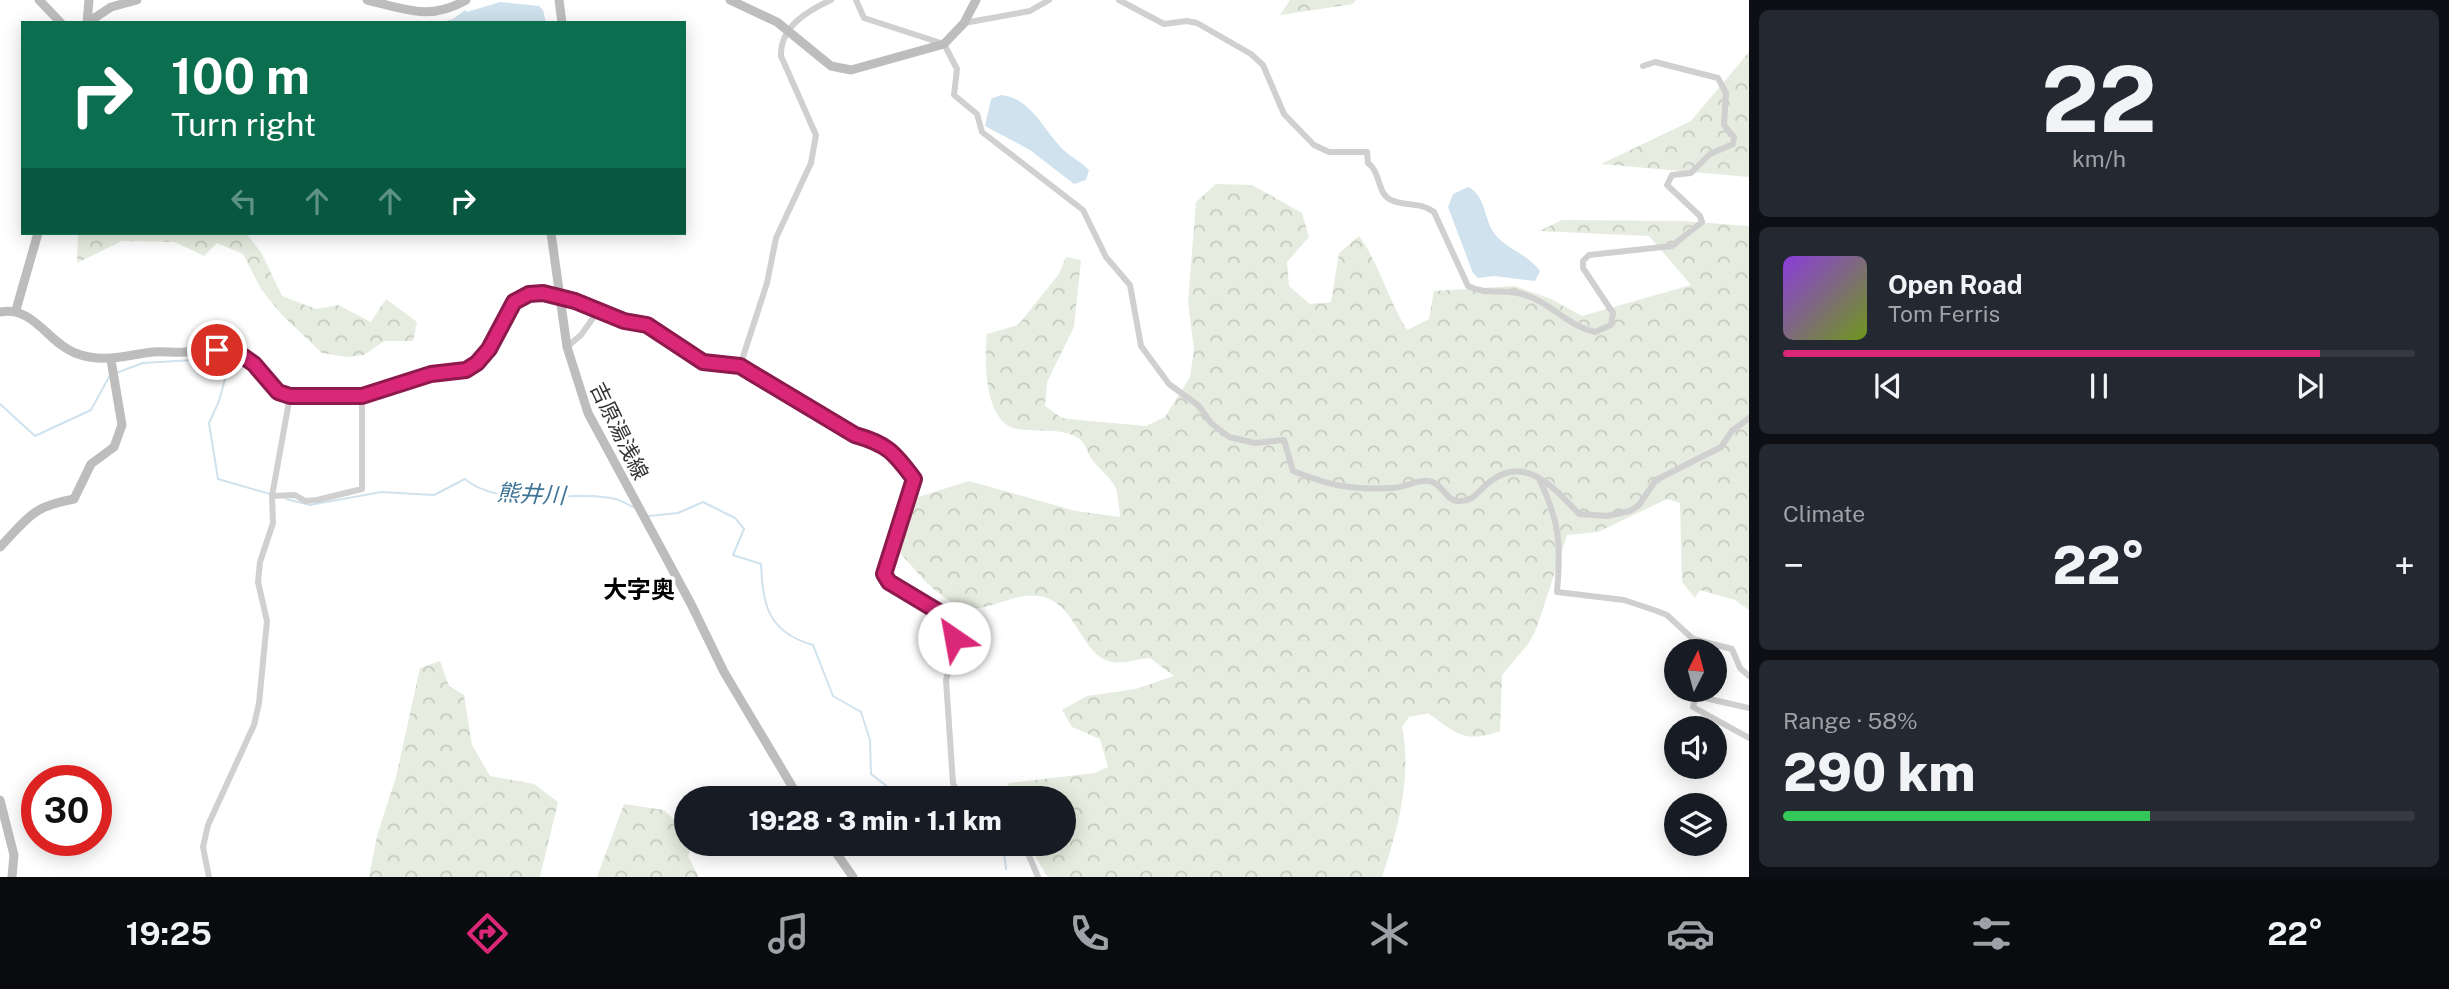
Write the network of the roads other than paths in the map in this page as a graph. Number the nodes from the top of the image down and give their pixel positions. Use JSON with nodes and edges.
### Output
{"nodes":[{"id":1,"x":39,"y":0,"type":"edge"},
{"id":2,"x":89,"y":0,"type":"edge"},
{"id":3,"x":137,"y":0,"type":"edge"},
{"id":4,"x":368,"y":0,"type":"edge"},
{"id":5,"x":466,"y":0,"type":"edge"},
{"id":6,"x":559,"y":0,"type":"edge"},
{"id":7,"x":730,"y":0,"type":"edge"},
{"id":8,"x":831,"y":0,"type":"edge"},
{"id":9,"x":856,"y":0,"type":"edge"},
{"id":10,"x":976,"y":0,"type":"edge"},
{"id":11,"x":1049,"y":0,"type":"edge"},
{"id":12,"x":1119,"y":0,"type":"edge"},
{"id":13,"x":59,"y":21,"type":"edge"},
{"id":14,"x":87,"y":21,"type":"edge"},
{"id":15,"x":90,"y":21,"type":"edge"},
{"id":16,"x":562,"y":21,"type":"edge"},
{"id":17,"x":964,"y":23,"type":"junction"},
{"id":18,"x":790,"y":31,"type":"junction"},
{"id":19,"x":944,"y":44,"type":"junction"},
{"id":20,"x":1643,"y":66,"type":"dead end"},
{"id":21,"x":37,"y":235,"type":"edge"},
{"id":22,"x":551,"y":235,"type":"edge"},
{"id":23,"x":559,"y":296,"type":"junction"},
{"id":24,"x":16,"y":310,"type":"junction"},
{"id":25,"x":598,"y":311,"type":"junction"},
{"id":26,"x":0,"y":312,"type":"edge"},
{"id":27,"x":567,"y":347,"type":"junction"},
{"id":28,"x":111,"y":360,"type":"junction"},
{"id":29,"x":740,"y":366,"type":"junction"},
{"id":30,"x":290,"y":396,"type":"junction"},
{"id":31,"x":362,"y":396,"type":"junction"},
{"id":32,"x":1749,"y":418,"type":"edge"},
{"id":33,"x":1538,"y":478,"type":"junction"},
{"id":34,"x":272,"y":496,"type":"junction"},
{"id":35,"x":0,"y":547,"type":"edge"},
{"id":36,"x":1749,"y":676,"type":"edge"},
{"id":37,"x":1749,"y":708,"type":"edge"},
{"id":38,"x":1749,"y":738,"type":"edge"},
{"id":39,"x":792,"y":786,"type":"edge"},
{"id":40,"x":954,"y":786,"type":"edge"},
{"id":41,"x":0,"y":800,"type":"edge"},
{"id":42,"x":838,"y":856,"type":"edge"},
{"id":43,"x":1029,"y":856,"type":"edge"},
{"id":44,"x":12,"y":877,"type":"edge"},
{"id":45,"x":209,"y":877,"type":"edge"},
{"id":46,"x":853,"y":877,"type":"edge"},
{"id":47,"x":1038,"y":877,"type":"edge"}],
"edges":[{"from":1,"to":13,"type":"main road"},
{"from":2,"to":14,"type":"main road"},
{"from":3,"to":15,"type":"main road"},
{"from":4,"to":5,"type":"main road"},
{"from":6,"to":16,"type":"main road"},
{"from":7,"to":18,"type":"main road"},
{"from":8,"to":18,"type":"street"},
{"from":9,"to":19,"type":"street"},
{"from":10,"to":17,"type":"main road"},
{"from":11,"to":17,"type":"street"},
{"from":12,"to":20,"type":"street"},
{"from":17,"to":19,"type":"main road"},
{"from":18,"to":19,"type":"main road"},
{"from":18,"to":29,"type":"street"},
{"from":19,"to":33,"type":"street"},
{"from":21,"to":24,"type":"main road"},
{"from":22,"to":23,"type":"main road","name":"吉原湯浅線"},
{"from":23,"to":25,"type":"street"},
{"from":23,"to":27,"type":"main road","name":"吉原湯浅線"},
{"from":23,"to":31,"type":"main road"},
{"from":24,"to":26,"type":"main road"},
{"from":24,"to":28,"type":"main road"},
{"from":25,"to":27,"type":"street"},
{"from":25,"to":29,"type":"street"},
{"from":27,"to":39,"type":"main road","name":"吉原湯浅線"},
{"from":28,"to":30,"type":"main road"},
{"from":28,"to":35,"type":"main road"},
{"from":29,"to":40,"type":"street"},
{"from":30,"to":31,"type":"main road"},
{"from":30,"to":34,"type":"street"},
{"from":31,"to":34,"type":"street"},
{"from":32,"to":33,"type":"street"},
{"from":33,"to":36,"type":"street"},
{"from":34,"to":45,"type":"street"},
{"from":37,"to":38,"type":"street"},
{"from":41,"to":44,"type":"main road"},
{"from":42,"to":46,"type":"main road"},
{"from":43,"to":47,"type":"street"}]}
